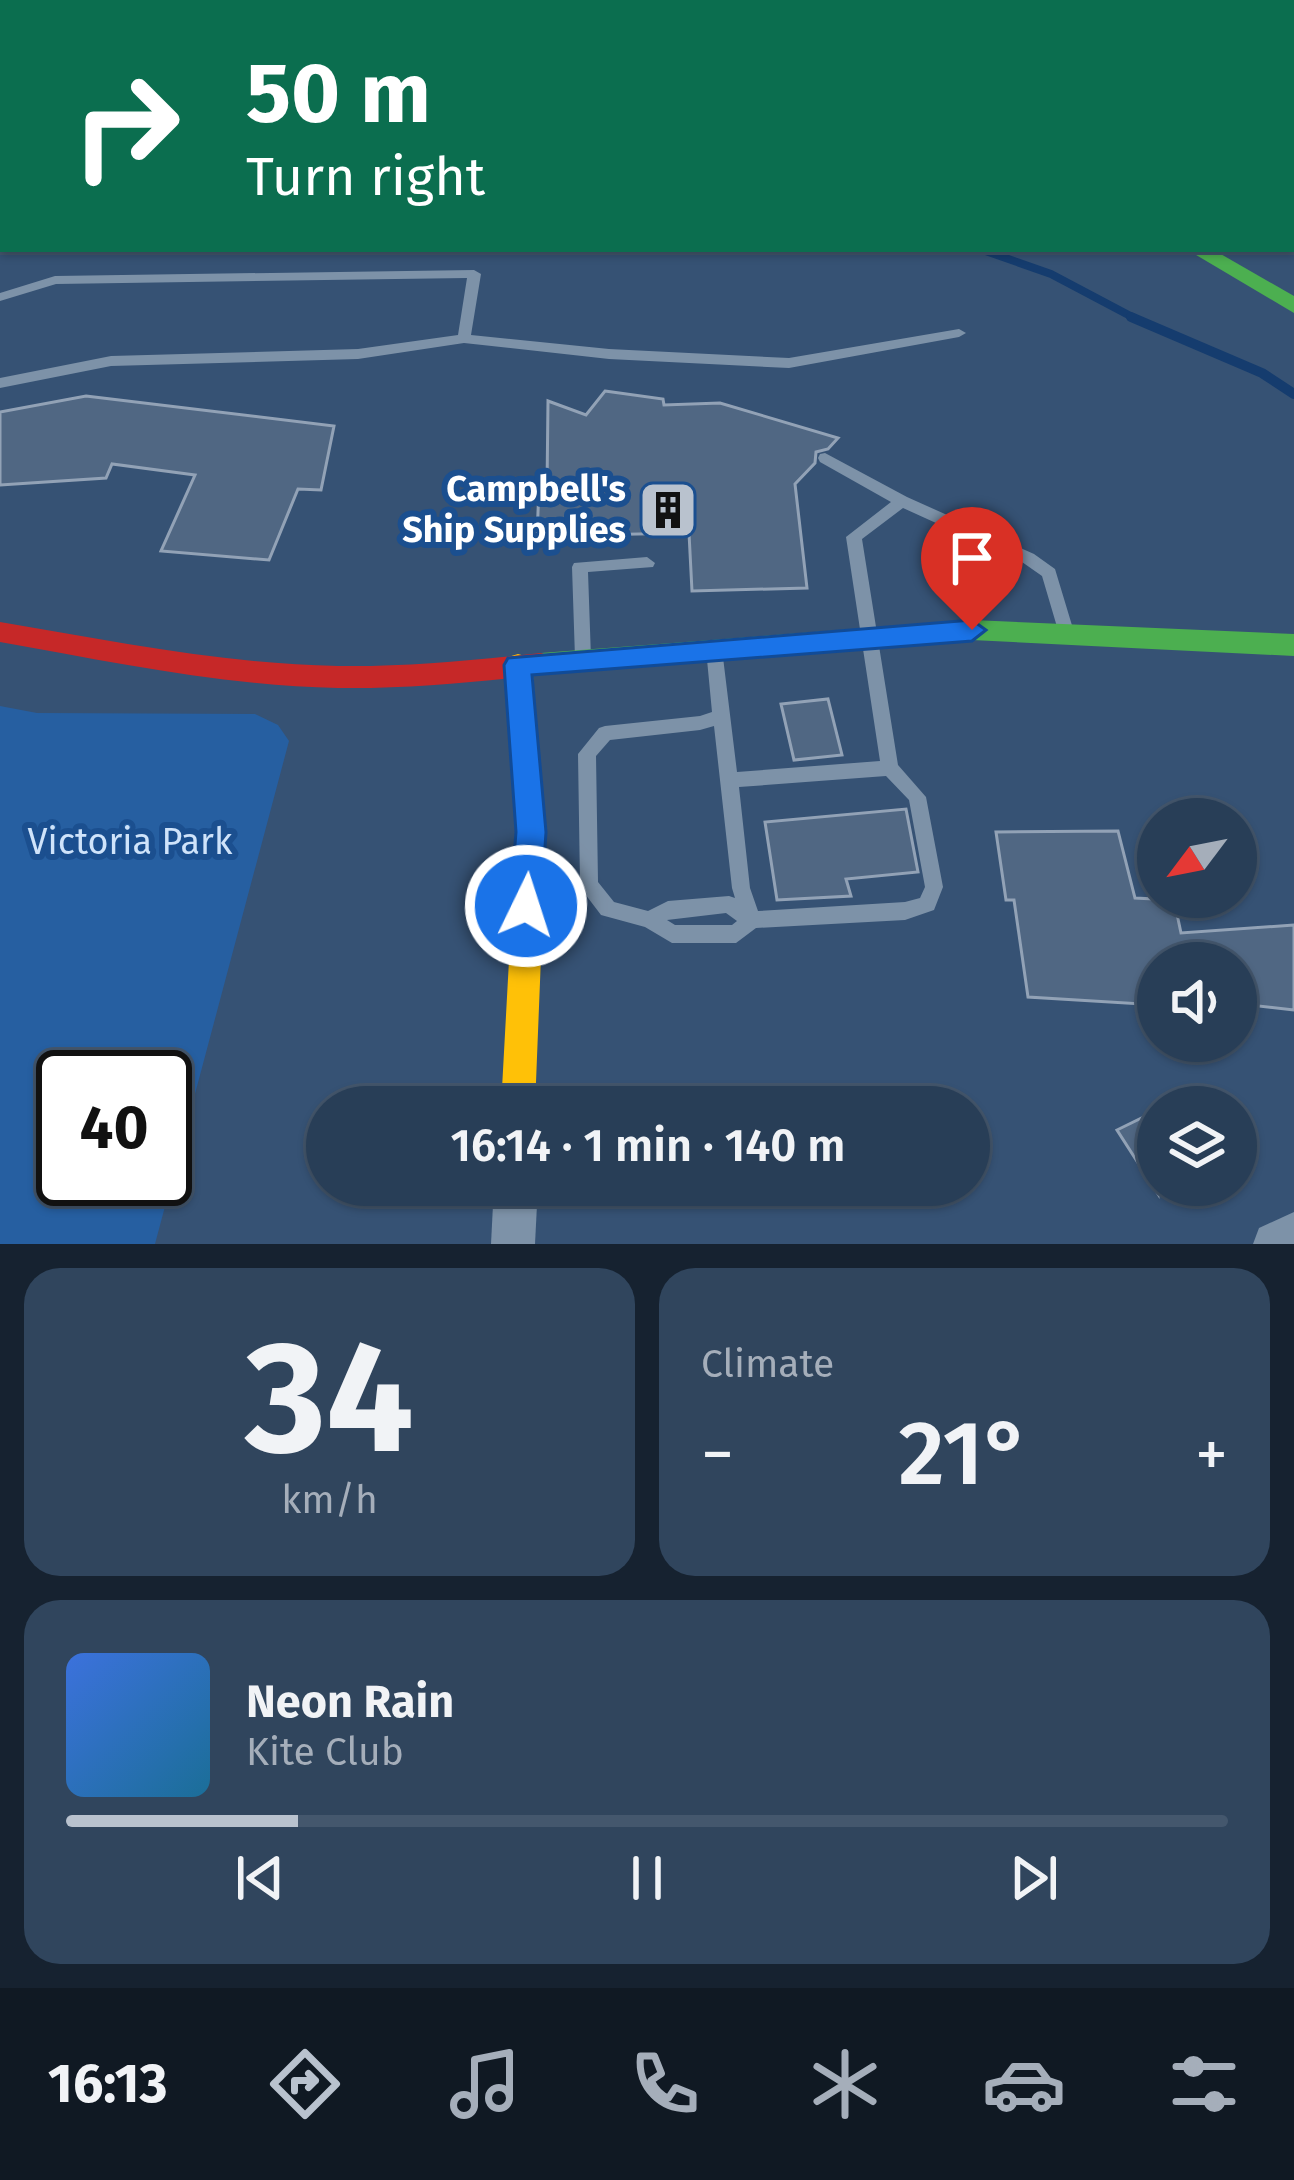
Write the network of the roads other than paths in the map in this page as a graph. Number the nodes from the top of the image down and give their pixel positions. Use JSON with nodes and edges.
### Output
{"nodes":[{"id":1,"x":1204,"y":252,"type":"edge"},
{"id":2,"x":0,"y":297,"type":"edge"},
{"id":3,"x":1294,"y":306,"type":"edge"},
{"id":4,"x":959,"y":333,"type":"dead end"},
{"id":5,"x":464,"y":338,"type":"junction"},
{"id":6,"x":0,"y":383,"type":"edge"},
{"id":7,"x":825,"y":458,"type":"dead end"},
{"id":8,"x":902,"y":501,"type":"junction"},
{"id":9,"x":647,"y":563,"type":"dead end"},
{"id":10,"x":0,"y":632,"type":"edge"},
{"id":11,"x":1066,"y":634,"type":"junction"},
{"id":12,"x":866,"y":636,"type":"junction"},
{"id":13,"x":1294,"y":645,"type":"edge"},
{"id":14,"x":714,"y":649,"type":"junction"},
{"id":15,"x":584,"y":659,"type":"junction"},
{"id":16,"x":518,"y":665,"type":"junction"},
{"id":17,"x":722,"y":716,"type":"junction"},
{"id":18,"x":890,"y":768,"type":"junction"},
{"id":19,"x":729,"y":779,"type":"junction"},
{"id":20,"x":752,"y":920,"type":"junction"},
{"id":21,"x":519,"y":1086,"type":"edge"},
{"id":22,"x":514,"y":1206,"type":"edge"},
{"id":23,"x":1294,"y":1234,"type":"edge"},
{"id":24,"x":513,"y":1244,"type":"edge"},
{"id":25,"x":1275,"y":1244,"type":"edge"}],
"edges":[{"from":1,"to":3,"type":"main road"},
{"from":2,"to":5,"type":"lane"},
{"from":4,"to":5,"type":"lane"},
{"from":5,"to":6,"type":"lane"},
{"from":7,"to":8,"type":"lane"},
{"from":8,"to":11,"type":"lane"},
{"from":8,"to":12,"type":"lane"},
{"from":9,"to":15,"type":"lane"},
{"from":10,"to":16,"type":"main road"},
{"from":11,"to":12,"type":"main road"},
{"from":11,"to":13,"type":"main road"},
{"from":12,"to":14,"type":"main road"},
{"from":12,"to":18,"type":"lane"},
{"from":14,"to":15,"type":"main road"},
{"from":14,"to":17,"type":"lane"},
{"from":15,"to":16,"type":"main road"},
{"from":16,"to":21,"type":"main road"},
{"from":17,"to":19,"type":"lane"},
{"from":17,"to":20,"type":"lane"},
{"from":18,"to":19,"type":"lane"},
{"from":18,"to":20,"type":"lane"},
{"from":19,"to":20,"type":"lane"},
{"from":22,"to":24,"type":"street"},
{"from":23,"to":25,"type":"street"}]}
